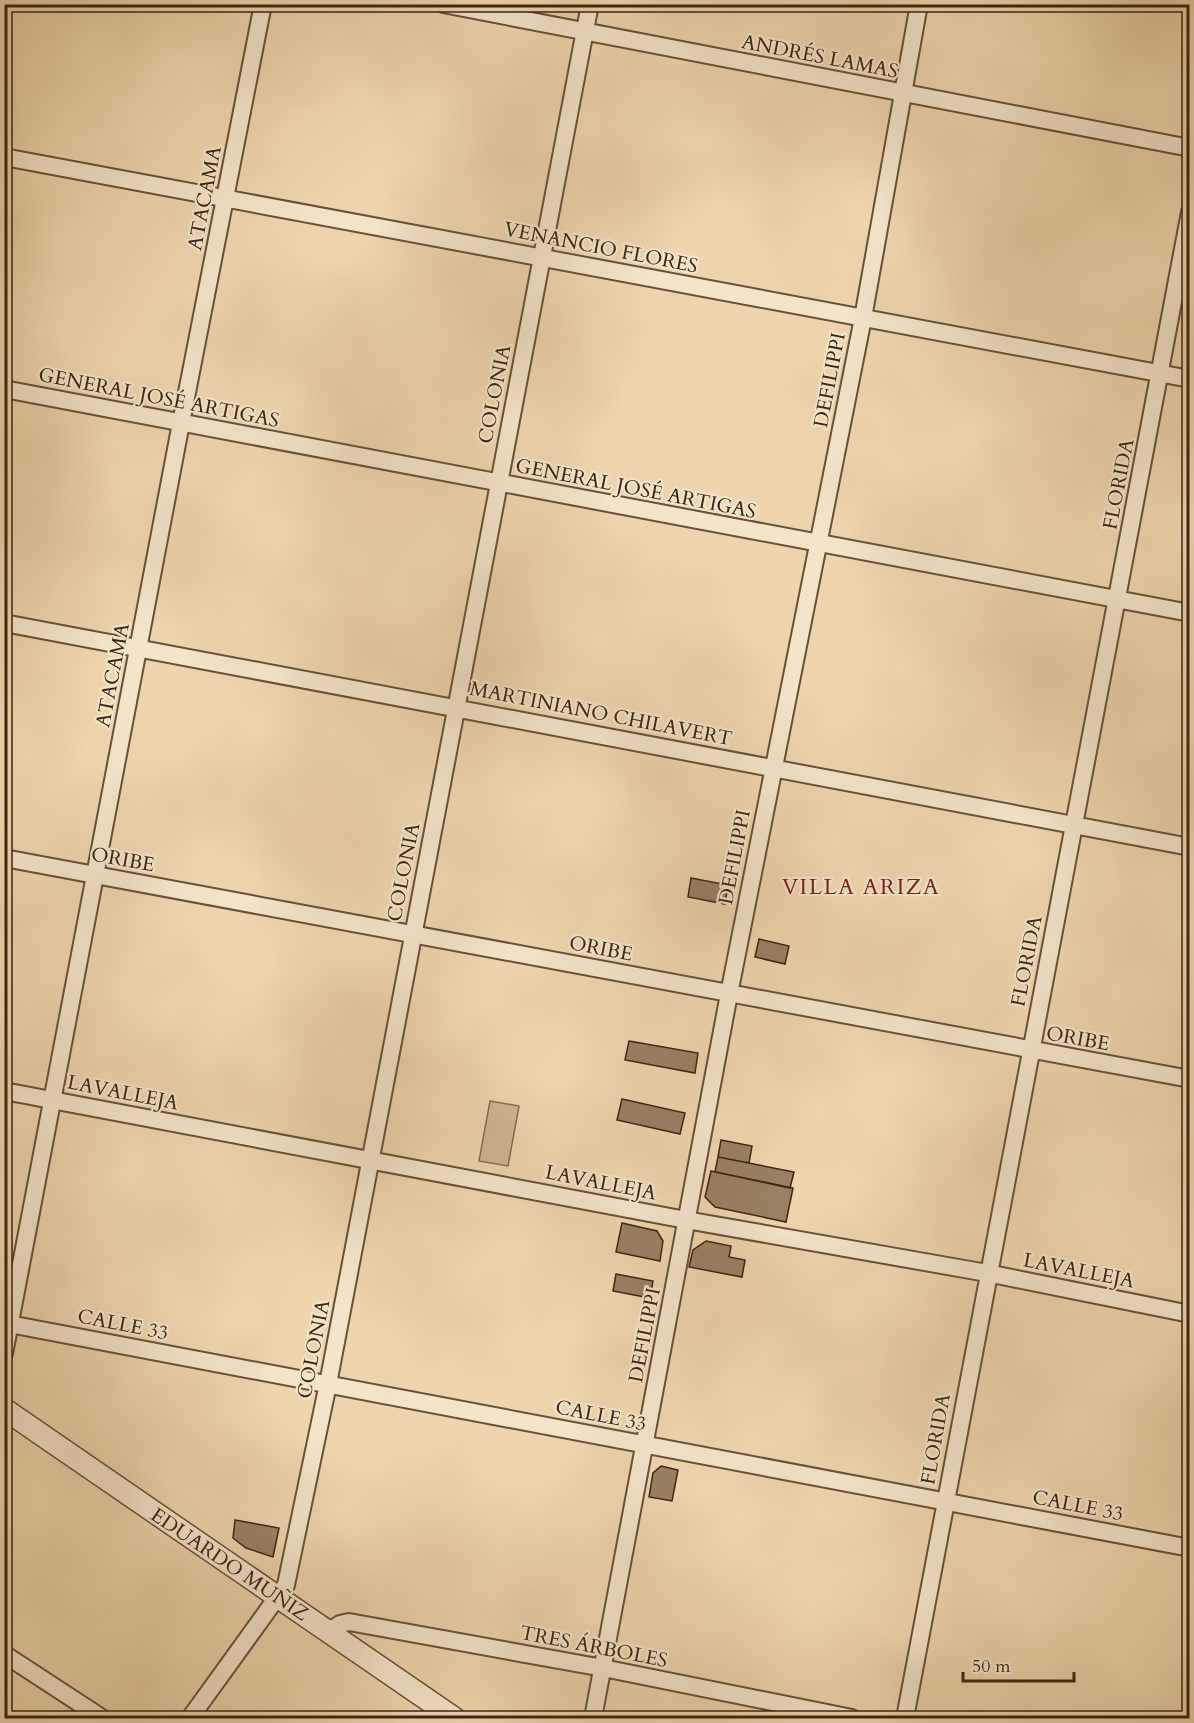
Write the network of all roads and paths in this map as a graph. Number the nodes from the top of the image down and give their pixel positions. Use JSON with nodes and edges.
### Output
{"nodes":[{"id":1,"x":263,"y":4,"type":"edge"},
{"id":2,"x":443,"y":4,"type":"edge"},
{"id":3,"x":590,"y":4,"type":"edge"},
{"id":4,"x":919,"y":4,"type":"edge"},
{"id":5,"x":585,"y":32,"type":"junction"},
{"id":6,"x":902,"y":94,"type":"junction"},
{"id":7,"x":1190,"y":148,"type":"edge"},
{"id":8,"x":4,"y":157,"type":"edge"},
{"id":9,"x":225,"y":198,"type":"junction"},
{"id":10,"x":1190,"y":212,"type":"edge"},
{"id":11,"x":542,"y":256,"type":"junction"},
{"id":12,"x":863,"y":318,"type":"junction"},
{"id":13,"x":1160,"y":373,"type":"junction"},
{"id":14,"x":1190,"y":379,"type":"edge"},
{"id":15,"x":4,"y":389,"type":"edge"},
{"id":16,"x":181,"y":423,"type":"junction"},
{"id":17,"x":498,"y":483,"type":"junction"},
{"id":18,"x":818,"y":545,"type":"junction"},
{"id":19,"x":1118,"y":599,"type":"junction"},
{"id":20,"x":1190,"y":613,"type":"edge"},
{"id":21,"x":4,"y":623,"type":"edge"},
{"id":22,"x":138,"y":648,"type":"junction"},
{"id":23,"x":456,"y":706,"type":"junction"},
{"id":24,"x":773,"y":768,"type":"junction"},
{"id":25,"x":1073,"y":824,"type":"junction"},
{"id":26,"x":1190,"y":847,"type":"edge"},
{"id":27,"x":4,"y":858,"type":"edge"},
{"id":28,"x":96,"y":875,"type":"junction"},
{"id":29,"x":413,"y":934,"type":"junction"},
{"id":30,"x":729,"y":994,"type":"junction"},
{"id":31,"x":1030,"y":1051,"type":"junction"},
{"id":32,"x":1190,"y":1079,"type":"edge"},
{"id":33,"x":4,"y":1091,"type":"edge"},
{"id":34,"x":53,"y":1100,"type":"junction"},
{"id":35,"x":370,"y":1160,"type":"junction"},
{"id":36,"x":686,"y":1220,"type":"junction"},
{"id":37,"x":987,"y":1273,"type":"junction"},
{"id":38,"x":1190,"y":1314,"type":"edge"},
{"id":39,"x":8,"y":1323,"type":"edge"},
{"id":40,"x":4,"y":1354,"type":"edge"},
{"id":41,"x":328,"y":1384,"type":"junction"},
{"id":42,"x":4,"y":1409,"type":"edge"},
{"id":43,"x":644,"y":1445,"type":"junction"},
{"id":44,"x":945,"y":1501,"type":"junction"},
{"id":45,"x":1190,"y":1548,"type":"edge"},
{"id":46,"x":279,"y":1598,"type":"junction"},
{"id":47,"x":328,"y":1632,"type":"junction"},
{"id":48,"x":4,"y":1654,"type":"edge"},
{"id":49,"x":603,"y":1668,"type":"junction"},
{"id":50,"x":102,"y":1719,"type":"edge"},
{"id":51,"x":190,"y":1719,"type":"edge"},
{"id":52,"x":454,"y":1719,"type":"edge"},
{"id":53,"x":593,"y":1719,"type":"edge"},
{"id":54,"x":852,"y":1719,"type":"edge"},
{"id":55,"x":905,"y":1719,"type":"edge"}],
"edges":[{"from":1,"to":9,"type":"street","name":"ATACAMA"},
{"from":2,"to":5,"type":"street","name":"ANDRÉS LAMAS"},
{"from":3,"to":5,"type":"street","name":"COLONIA"},
{"from":4,"to":6,"type":"street","name":"DEFILIPPI"},
{"from":5,"to":6,"type":"street","name":"ANDRÉS LAMAS"},
{"from":5,"to":11,"type":"street","name":"COLONIA"},
{"from":6,"to":7,"type":"street","name":"ANDRÉS LAMAS"},
{"from":6,"to":12,"type":"street","name":"DEFILIPPI"},
{"from":8,"to":9,"type":"street","name":"VENANCIO FLORES"},
{"from":9,"to":11,"type":"street","name":"VENANCIO FLORES"},
{"from":9,"to":16,"type":"street","name":"ATACAMA"},
{"from":10,"to":13,"type":"street","name":"FLORIDA"},
{"from":11,"to":12,"type":"street","name":"VENANCIO FLORES"},
{"from":11,"to":17,"type":"street","name":"COLONIA"},
{"from":12,"to":13,"type":"street","name":"VENANCIO FLORES"},
{"from":12,"to":18,"type":"street","name":"DEFILIPPI"},
{"from":13,"to":14,"type":"street","name":"VENANCIO FLORES"},
{"from":13,"to":19,"type":"street","name":"FLORIDA"},
{"from":15,"to":16,"type":"street","name":"GENERAL JOSÉ ARTIGAS"},
{"from":16,"to":17,"type":"street","name":"GENERAL JOSÉ ARTIGAS"},
{"from":16,"to":22,"type":"street","name":"ATACAMA"},
{"from":17,"to":18,"type":"street","name":"GENERAL JOSÉ ARTIGAS"},
{"from":17,"to":23,"type":"street","name":"COLONIA"},
{"from":18,"to":19,"type":"street","name":"GENERAL JOSÉ ARTIGAS"},
{"from":18,"to":24,"type":"street","name":"DEFILIPPI"},
{"from":19,"to":20,"type":"street","name":"GENERAL JOSÉ ARTIGAS"},
{"from":19,"to":25,"type":"street","name":"FLORIDA"},
{"from":21,"to":22,"type":"street","name":"MARTINIANO CHILAVERT"},
{"from":22,"to":23,"type":"street","name":"MARTINIANO CHILAVERT"},
{"from":22,"to":28,"type":"street","name":"ATACAMA"},
{"from":23,"to":24,"type":"street","name":"MARTINIANO CHILAVERT"},
{"from":23,"to":29,"type":"street","name":"COLONIA"},
{"from":24,"to":25,"type":"street","name":"MARTINIANO CHILAVERT"},
{"from":24,"to":30,"type":"street","name":"DEFILIPPI"},
{"from":25,"to":26,"type":"street","name":"MARTINIANO CHILAVERT"},
{"from":25,"to":31,"type":"street","name":"FLORIDA"},
{"from":27,"to":28,"type":"street","name":"ORIBE"},
{"from":28,"to":29,"type":"street","name":"ORIBE"},
{"from":28,"to":34,"type":"street","name":"ATACAMA"},
{"from":29,"to":30,"type":"street","name":"ORIBE"},
{"from":29,"to":35,"type":"street","name":"COLONIA"},
{"from":30,"to":31,"type":"street","name":"ORIBE"},
{"from":30,"to":36,"type":"street","name":"DEFILIPPI"},
{"from":31,"to":32,"type":"street","name":"ORIBE"},
{"from":31,"to":37,"type":"street","name":"FLORIDA"},
{"from":33,"to":34,"type":"street","name":"LAVALLEJA"},
{"from":34,"to":35,"type":"street","name":"LAVALLEJA"},
{"from":34,"to":39,"type":"street","name":"ATACAMA"},
{"from":35,"to":36,"type":"street","name":"LAVALLEJA"},
{"from":35,"to":41,"type":"street","name":"COLONIA"},
{"from":36,"to":37,"type":"street","name":"LAVALLEJA"},
{"from":36,"to":43,"type":"street","name":"DEFILIPPI"},
{"from":37,"to":38,"type":"street","name":"LAVALLEJA"},
{"from":37,"to":44,"type":"street","name":"FLORIDA"},
{"from":39,"to":40,"type":"street","name":"ATACAMA"},
{"from":39,"to":41,"type":"street","name":"CALLE 33"},
{"from":41,"to":43,"type":"street","name":"CALLE 33"},
{"from":41,"to":46,"type":"street","name":"COLONIA"},
{"from":42,"to":46,"type":"street","name":"EDUARDO MUÑIZ"},
{"from":43,"to":44,"type":"street","name":"CALLE 33"},
{"from":43,"to":49,"type":"street","name":"DEFILIPPI"},
{"from":44,"to":45,"type":"street","name":"CALLE 33"},
{"from":44,"to":55,"type":"street","name":"FLORIDA"},
{"from":46,"to":47,"type":"street","name":"EDUARDO MUÑIZ"},
{"from":46,"to":51,"type":"street","name":"COLONIA"},
{"from":47,"to":49,"type":"street","name":"TRES ÁRBOLES"},
{"from":47,"to":52,"type":"street","name":"EDUARDO MUÑIZ"},
{"from":48,"to":50,"type":"street"},
{"from":49,"to":53,"type":"street","name":"DEFILIPPI"},
{"from":49,"to":54,"type":"street","name":"TRES ÁRBOLES"}]}
